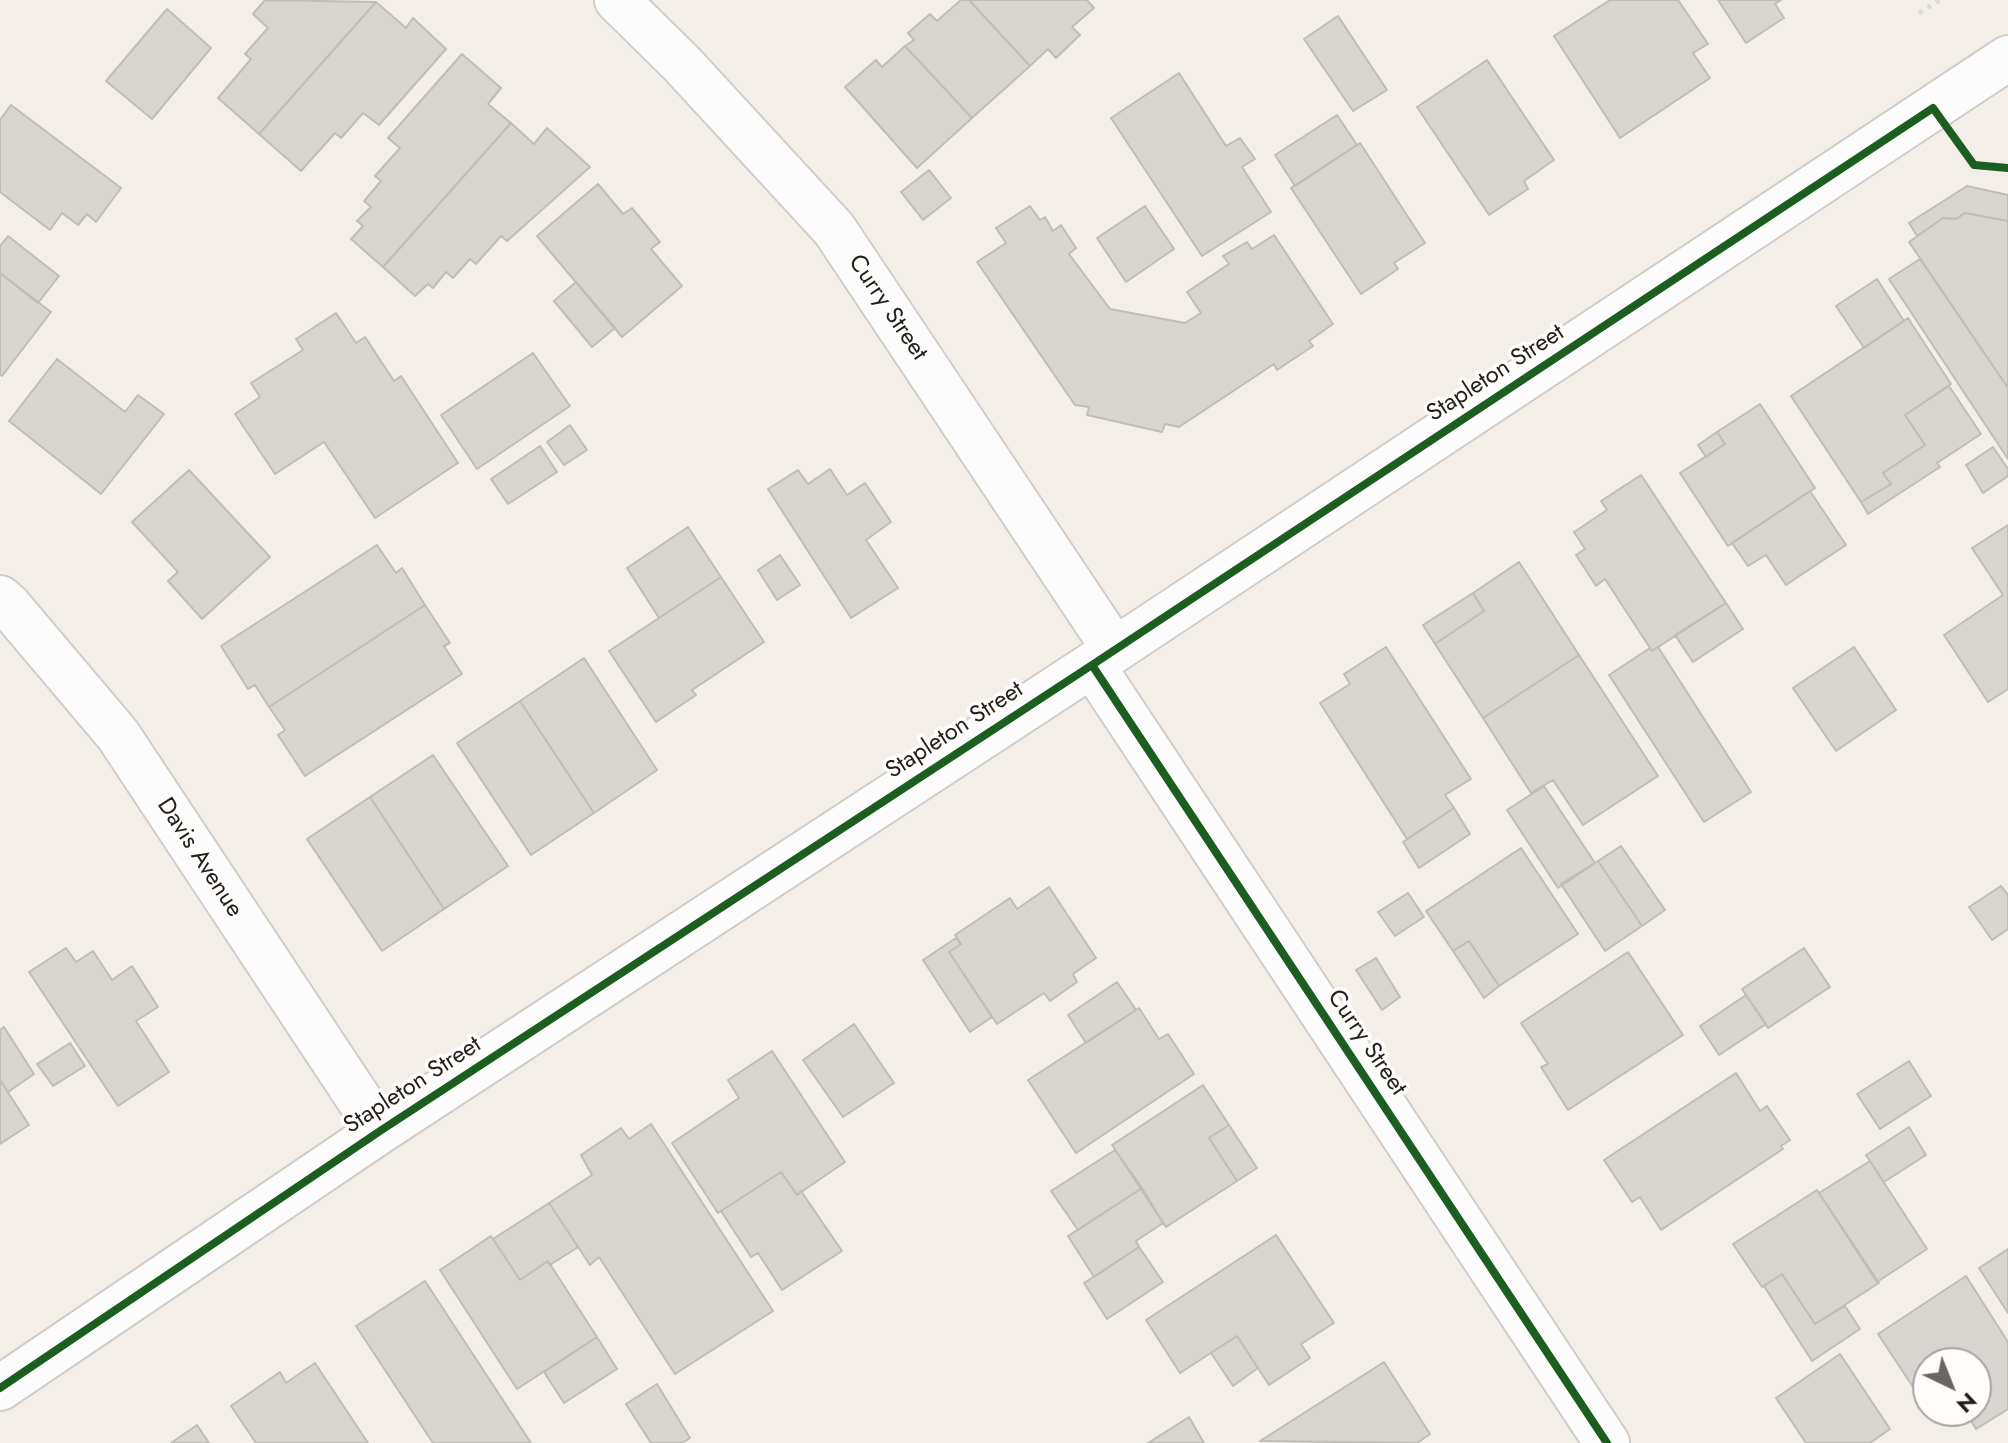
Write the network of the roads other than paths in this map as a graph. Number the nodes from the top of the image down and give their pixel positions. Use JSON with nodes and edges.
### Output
{"nodes":[{"id":1,"x":617,"y":0,"type":"edge"},
{"id":2,"x":2008,"y":58,"type":"edge"},
{"id":3,"x":0,"y":598,"type":"edge"},
{"id":4,"x":1103,"y":657,"type":"junction"},
{"id":5,"x":380,"y":1131,"type":"junction"},
{"id":6,"x":0,"y":1388,"type":"edge"},
{"id":7,"x":1607,"y":1443,"type":"edge"}],
"edges":[{"from":1,"to":4,"type":"street","name":"Curry Street"},
{"from":2,"to":4,"type":"street","name":"Stapleton Street"},
{"from":3,"to":5,"type":"street","name":"Davis Avenue"},
{"from":4,"to":5,"type":"street","name":"Stapleton Street"},
{"from":4,"to":7,"type":"street","name":"Curry Street"},
{"from":5,"to":6,"type":"street","name":"Stapleton Street"}]}
